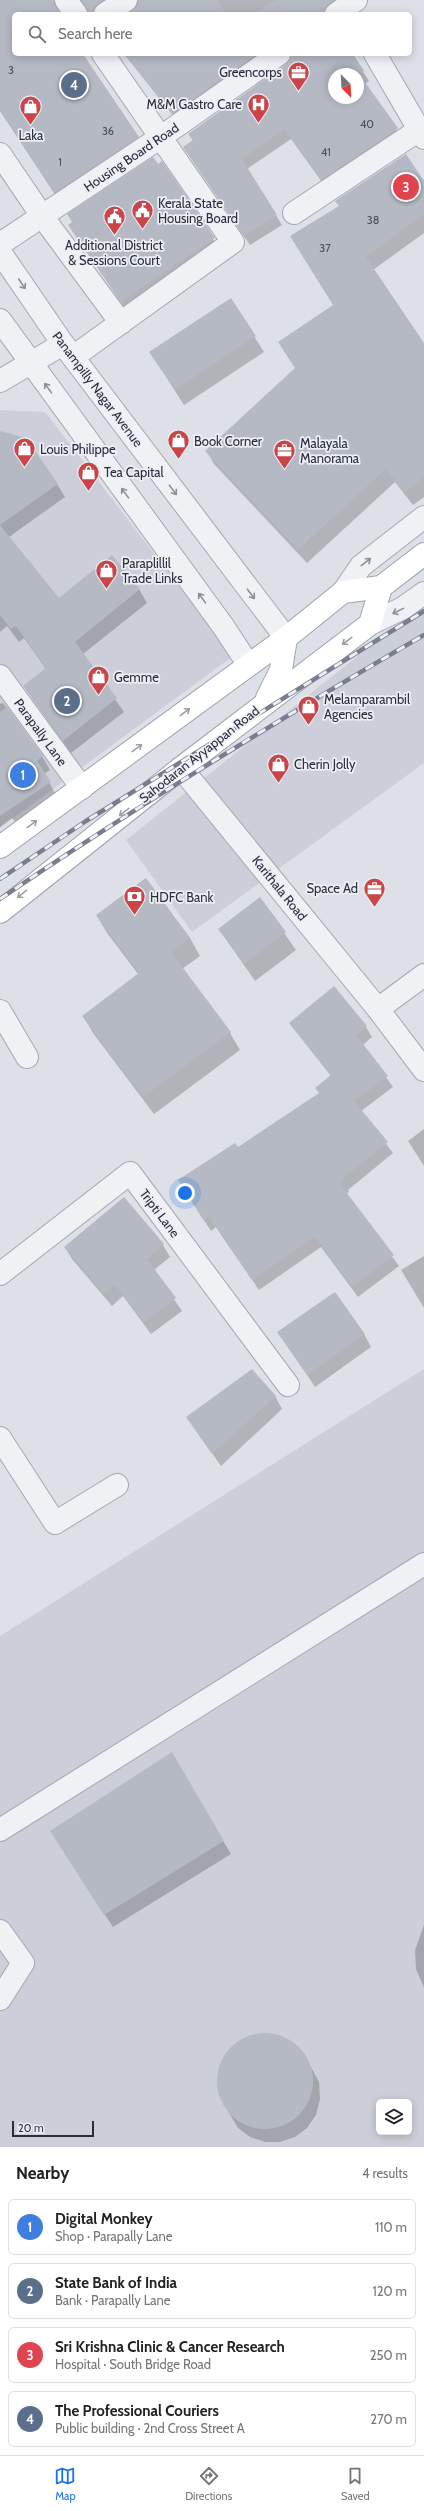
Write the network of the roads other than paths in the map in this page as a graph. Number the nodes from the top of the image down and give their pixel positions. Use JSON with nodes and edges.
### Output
{"nodes":[{"id":1,"x":66,"y":0,"type":"edge"},
{"id":2,"x":126,"y":0,"type":"edge"},
{"id":3,"x":75,"y":12,"type":"edge"},
{"id":4,"x":108,"y":12,"type":"edge"},
{"id":5,"x":104,"y":56,"type":"edge"},
{"id":6,"x":276,"y":56,"type":"edge"},
{"id":7,"x":376,"y":56,"type":"edge"},
{"id":8,"x":422,"y":134,"type":"edge"},
{"id":9,"x":161,"y":137,"type":"junction"},
{"id":10,"x":0,"y":154,"type":"edge"},
{"id":11,"x":294,"y":214,"type":"dead end"},
{"id":12,"x":42,"y":216,"type":"junction"},
{"id":13,"x":0,"y":244,"type":"edge"},
{"id":14,"x":0,"y":252,"type":"edge"},
{"id":15,"x":0,"y":320,"type":"edge"},
{"id":16,"x":121,"y":323,"type":"junction"},
{"id":17,"x":68,"y":350,"type":"junction"},
{"id":18,"x":30,"y":364,"type":"junction"},
{"id":19,"x":0,"y":382,"type":"edge"},
{"id":20,"x":424,"y":517,"type":"edge"},
{"id":21,"x":424,"y":554,"type":"edge"},
{"id":22,"x":381,"y":587,"type":"junction"},
{"id":23,"x":343,"y":592,"type":"junction"},
{"id":24,"x":424,"y":593,"type":"edge"},
{"id":25,"x":370,"y":624,"type":"junction"},
{"id":26,"x":286,"y":638,"type":"junction"},
{"id":27,"x":248,"y":664,"type":"junction"},
{"id":28,"x":0,"y":676,"type":"edge"},
{"id":29,"x":265,"y":703,"type":"junction"},
{"id":30,"x":181,"y":768,"type":"junction"},
{"id":31,"x":82,"y":788,"type":"junction"},
{"id":32,"x":0,"y":847,"type":"edge"},
{"id":33,"x":0,"y":912,"type":"edge"},
{"id":34,"x":424,"y":975,"type":"edge"},
{"id":35,"x":378,"y":1009,"type":"junction"},
{"id":36,"x":0,"y":1011,"type":"edge"},
{"id":37,"x":27,"y":1057,"type":"dead end"},
{"id":38,"x":424,"y":1070,"type":"edge"},
{"id":39,"x":0,"y":1274,"type":"edge"},
{"id":40,"x":288,"y":1385,"type":"dead end"},
{"id":41,"x":0,"y":1438,"type":"edge"},
{"id":42,"x":117,"y":1485,"type":"dead end"},
{"id":43,"x":424,"y":1564,"type":"edge"},
{"id":44,"x":3,"y":1822,"type":"edge"},
{"id":45,"x":0,"y":1931,"type":"edge"},
{"id":46,"x":0,"y":1999,"type":"edge"}],
"edges":[{"from":1,"to":3,"type":"street"},
{"from":2,"to":4,"type":"street"},
{"from":5,"to":9,"type":"street"},
{"from":6,"to":9,"type":"street","name":"Housing Board Road"},
{"from":7,"to":8,"type":"street"},
{"from":8,"to":11,"type":"street"},
{"from":9,"to":12,"type":"street","name":"Housing Board Road"},
{"from":9,"to":16,"type":"street"},
{"from":10,"to":12,"type":"street"},
{"from":12,"to":13,"type":"street","name":"Housing Board Road"},
{"from":12,"to":16,"type":"street"},
{"from":14,"to":17,"type":"street","name":"Panampilly Nagar Avenue","one_way":true},
{"from":15,"to":18,"type":"street"},
{"from":16,"to":17,"type":"street"},
{"from":17,"to":18,"type":"street"},
{"from":17,"to":26,"type":"street","name":"Panampilly Nagar Avenue","one_way":true},
{"from":18,"to":19,"type":"street"},
{"from":27,"to":18,"type":"street","one_way":true},
{"from":23,"to":20,"type":"street","one_way":true},
{"from":21,"to":22,"type":"main road"},
{"from":22,"to":23,"type":"main road"},
{"from":22,"to":25,"type":"main road"},
{"from":23,"to":26,"type":"main road"},
{"from":24,"to":25,"type":"street","one_way":true},
{"from":25,"to":29,"type":"main road","name":"Sahodaran Ayyappan Road","one_way":true},
{"from":26,"to":27,"type":"main road"},
{"from":26,"to":29,"type":"main road"},
{"from":31,"to":27,"type":"main road","one_way":true},
{"from":28,"to":31,"type":"street","name":"Parapally Lane"},
{"from":29,"to":30,"type":"main road","name":"Sahodaran Ayyappan Road"},
{"from":30,"to":33,"type":"main road","name":"Sahodaran Ayyappan Road","one_way":true},
{"from":30,"to":35,"type":"street","name":"Karithala Road"},
{"from":32,"to":31,"type":"main road","one_way":true},
{"from":34,"to":35,"type":"street"},
{"from":35,"to":38,"type":"street","name":"Karithala Road"},
{"from":36,"to":37,"type":"street"},
{"from":39,"to":40,"type":"street","name":"Tripti Lane"},
{"from":41,"to":42,"type":"street"},
{"from":43,"to":44,"type":"street"},
{"from":45,"to":46,"type":"street"}]}
